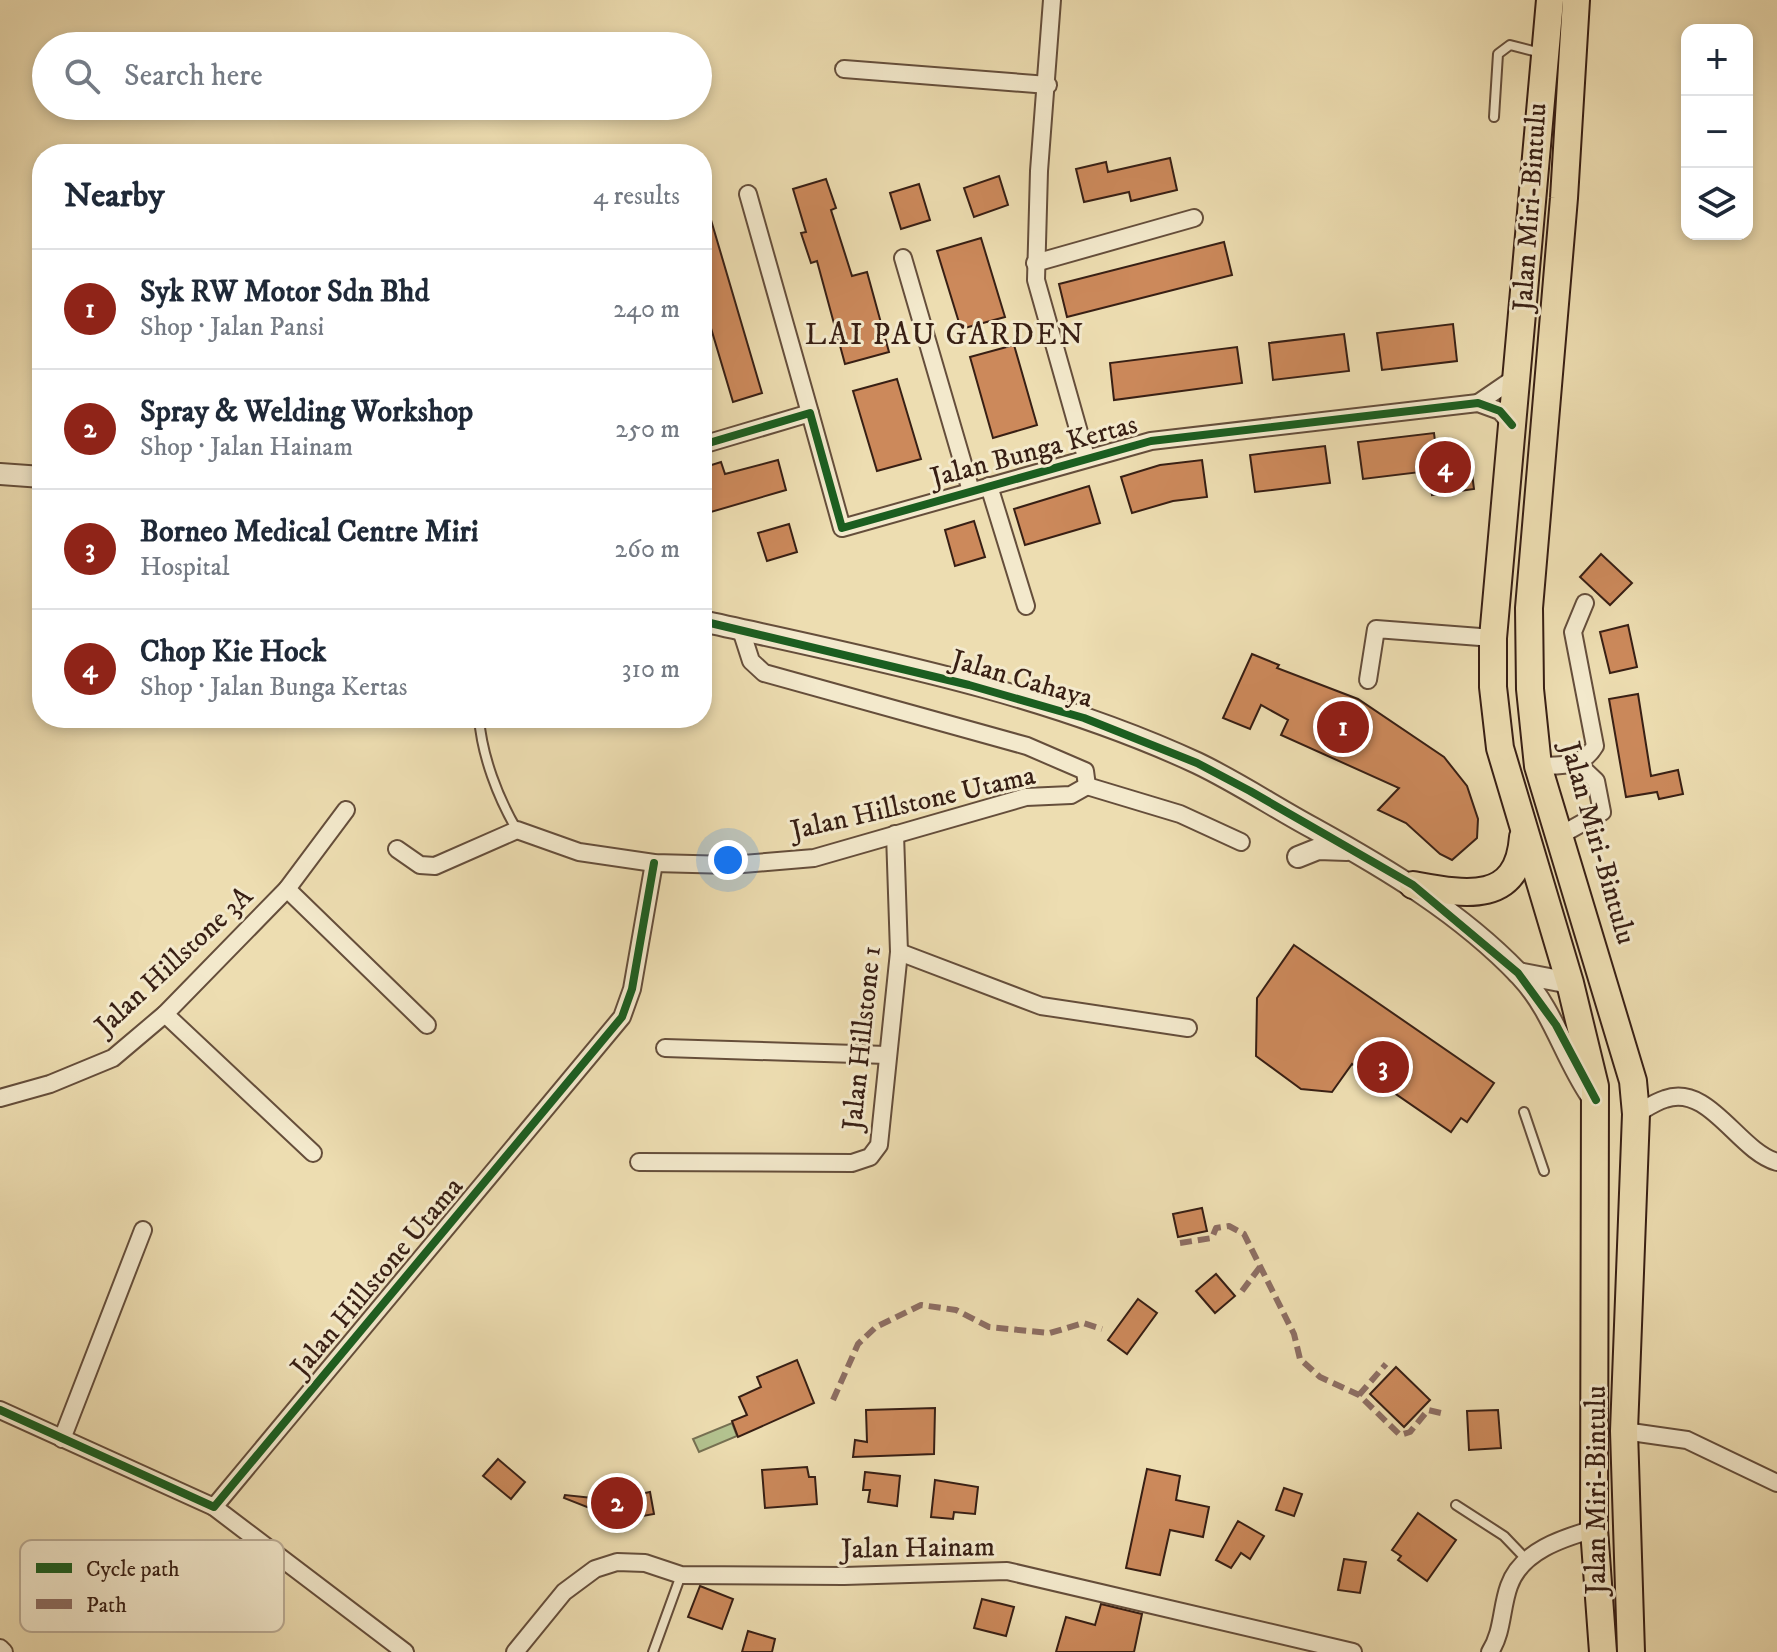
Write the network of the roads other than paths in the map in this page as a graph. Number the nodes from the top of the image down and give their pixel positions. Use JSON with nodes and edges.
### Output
{"nodes":[{"id":1,"x":1052,"y":0,"type":"edge"},
{"id":2,"x":1550,"y":0,"type":"edge"},
{"id":3,"x":1576,"y":0,"type":"edge"},
{"id":4,"x":1545,"y":55,"type":"junction"},
{"id":5,"x":844,"y":69,"type":"dead end"},
{"id":6,"x":1048,"y":85,"type":"junction"},
{"id":7,"x":1494,"y":117,"type":"dead end"},
{"id":8,"x":748,"y":194,"type":"dead end"},
{"id":9,"x":1194,"y":218,"type":"dead end"},
{"id":10,"x":903,"y":258,"type":"dead end"},
{"id":11,"x":1035,"y":263,"type":"junction"},
{"id":12,"x":1516,"y":377,"type":"junction"},
{"id":13,"x":1478,"y":403,"type":"junction"},
{"id":14,"x":810,"y":413,"type":"junction"},
{"id":15,"x":1512,"y":425,"type":"junction"},
{"id":16,"x":712,"y":442,"type":"edge"},
{"id":17,"x":1086,"y":457,"type":"junction"},
{"id":18,"x":0,"y":474,"type":"edge"},
{"id":19,"x":32,"y":476,"type":"edge"},
{"id":20,"x":989,"y":486,"type":"junction"},
{"id":21,"x":971,"y":491,"type":"junction"},
{"id":22,"x":1585,"y":603,"type":"dead end"},
{"id":23,"x":1026,"y":606,"type":"dead end"},
{"id":24,"x":712,"y":623,"type":"edge"},
{"id":25,"x":741,"y":630,"type":"junction"},
{"id":26,"x":1493,"y":638,"type":"junction"},
{"id":27,"x":1368,"y":680,"type":"dead end"},
{"id":28,"x":480,"y":728,"type":"edge"},
{"id":29,"x":1578,"y":764,"type":"junction"},
{"id":30,"x":1538,"y":766,"type":"junction"},
{"id":31,"x":1087,"y":786,"type":"junction"},
{"id":32,"x":346,"y":810,"type":"dead end"},
{"id":33,"x":517,"y":830,"type":"junction"},
{"id":34,"x":895,"y":834,"type":"junction"},
{"id":35,"x":1523,"y":835,"type":"junction"},
{"id":36,"x":1559,"y":836,"type":"junction"},
{"id":37,"x":1241,"y":842,"type":"dead end"},
{"id":38,"x":397,"y":849,"type":"dead end"},
{"id":39,"x":1354,"y":851,"type":"junction"},
{"id":40,"x":1298,"y":857,"type":"dead end"},
{"id":41,"x":654,"y":863,"type":"junction"},
{"id":42,"x":1413,"y":885,"type":"junction"},
{"id":43,"x":287,"y":889,"type":"junction"},
{"id":44,"x":1579,"y":899,"type":"junction"},
{"id":45,"x":899,"y":952,"type":"junction"},
{"id":46,"x":1518,"y":973,"type":"junction"},
{"id":47,"x":1570,"y":983,"type":"junction"},
{"id":48,"x":165,"y":1014,"type":"junction"},
{"id":49,"x":427,"y":1025,"type":"dead end"},
{"id":50,"x":1188,"y":1028,"type":"dead end"},
{"id":51,"x":665,"y":1048,"type":"dead end"},
{"id":52,"x":887,"y":1055,"type":"junction"},
{"id":53,"x":0,"y":1098,"type":"edge"},
{"id":54,"x":1596,"y":1100,"type":"junction"},
{"id":55,"x":1524,"y":1112,"type":"dead end"},
{"id":56,"x":1636,"y":1114,"type":"junction"},
{"id":57,"x":313,"y":1153,"type":"dead end"},
{"id":58,"x":639,"y":1162,"type":"dead end"},
{"id":59,"x":1777,"y":1162,"type":"edge"},
{"id":60,"x":1544,"y":1171,"type":"dead end"},
{"id":61,"x":143,"y":1230,"type":"dead end"},
{"id":62,"x":0,"y":1410,"type":"edge"},
{"id":63,"x":1624,"y":1431,"type":"junction"},
{"id":64,"x":62,"y":1439,"type":"junction"},
{"id":65,"x":1777,"y":1483,"type":"edge"},
{"id":66,"x":1456,"y":1505,"type":"dead end"},
{"id":67,"x":214,"y":1507,"type":"junction"},
{"id":68,"x":1594,"y":1529,"type":"junction"},
{"id":69,"x":257,"y":1540,"type":"edge"},
{"id":70,"x":284,"y":1560,"type":"edge"},
{"id":71,"x":1527,"y":1560,"type":"junction"},
{"id":72,"x":681,"y":1575,"type":"junction"},
{"id":73,"x":405,"y":1652,"type":"edge"},
{"id":74,"x":515,"y":1652,"type":"edge"},
{"id":75,"x":653,"y":1652,"type":"edge"},
{"id":76,"x":1353,"y":1652,"type":"edge"},
{"id":77,"x":1490,"y":1652,"type":"edge"},
{"id":78,"x":1603,"y":1652,"type":"edge"},
{"id":79,"x":1631,"y":1652,"type":"edge"}],
"edges":[{"from":1,"to":6,"type":"street"},
{"from":2,"to":4,"type":"highway","name":"Jalan Miri-Bintulu"},
{"from":3,"to":30,"type":"highway","name":"Jalan Miri-Bintulu"},
{"from":4,"to":7,"type":"lane"},
{"from":4,"to":12,"type":"highway","name":"Jalan Miri-Bintulu"},
{"from":5,"to":6,"type":"street"},
{"from":6,"to":11,"type":"street"},
{"from":8,"to":14,"type":"street"},
{"from":9,"to":11,"type":"street"},
{"from":10,"to":21,"type":"street"},
{"from":11,"to":17,"type":"street"},
{"from":12,"to":13,"type":"street","name":"Jalan Bunga Kertas"},
{"from":12,"to":15,"type":"highway","name":"Jalan Miri-Bintulu"},
{"from":13,"to":15,"type":"street"},
{"from":13,"to":17,"type":"street","name":"Jalan Bunga Kertas"},
{"from":14,"to":16,"type":"street"},
{"from":14,"to":21,"type":"street","name":"Jalan Bunga Kertas"},
{"from":15,"to":26,"type":"highway","name":"Jalan Miri-Bintulu"},
{"from":17,"to":20,"type":"street","name":"Jalan Bunga Kertas"},
{"from":18,"to":19,"type":"street"},
{"from":20,"to":21,"type":"street","name":"Jalan Bunga Kertas"},
{"from":20,"to":23,"type":"street"},
{"from":22,"to":29,"type":"street"},
{"from":24,"to":25,"type":"street","name":"Jalan Cahaya"},
{"from":25,"to":31,"type":"street"},
{"from":25,"to":39,"type":"street","name":"Jalan Cahaya"},
{"from":26,"to":27,"type":"street"},
{"from":26,"to":35,"type":"highway","name":"Jalan Miri-Bintulu"},
{"from":28,"to":33,"type":"lane"},
{"from":29,"to":30,"type":"street"},
{"from":29,"to":36,"type":"street"},
{"from":30,"to":36,"type":"highway","name":"Jalan Miri-Bintulu"},
{"from":31,"to":34,"type":"street","name":"Jalan Hillstone Utama"},
{"from":31,"to":37,"type":"street"},
{"from":32,"to":43,"type":"street","name":"Jalan Hillstone 3A"},
{"from":33,"to":38,"type":"street"},
{"from":33,"to":41,"type":"street"},
{"from":34,"to":41,"type":"street","name":"Jalan Hillstone Utama"},
{"from":34,"to":45,"type":"street","name":"Jalan Hillstone 1"},
{"from":35,"to":42,"type":"highway"},
{"from":35,"to":47,"type":"highway","name":"Jalan Miri-Bintulu"},
{"from":36,"to":44,"type":"highway","name":"Jalan Miri-Bintulu"},
{"from":39,"to":40,"type":"street"},
{"from":39,"to":42,"type":"street","name":"Jalan Cahaya"},
{"from":41,"to":67,"type":"street","name":"Jalan Hillstone Utama"},
{"from":42,"to":46,"type":"street","name":"Jalan Cahaya"},
{"from":43,"to":48,"type":"street","name":"Jalan Hillstone 3A"},
{"from":43,"to":49,"type":"street"},
{"from":44,"to":47,"type":"highway"},
{"from":44,"to":56,"type":"highway","name":"Jalan Miri-Bintulu"},
{"from":45,"to":50,"type":"street"},
{"from":45,"to":52,"type":"street","name":"Jalan Hillstone 1"},
{"from":46,"to":47,"type":"street"},
{"from":46,"to":54,"type":"street","name":"Jalan Cahaya"},
{"from":47,"to":54,"type":"highway","name":"Jalan Miri-Bintulu"},
{"from":48,"to":53,"type":"street","name":"Jalan Hillstone 3A"},
{"from":48,"to":57,"type":"street"},
{"from":51,"to":52,"type":"street"},
{"from":52,"to":58,"type":"street","name":"Jalan Hillstone 1"},
{"from":54,"to":68,"type":"highway","name":"Jalan Miri-Bintulu"},
{"from":55,"to":60,"type":"lane"},
{"from":56,"to":59,"type":"street"},
{"from":56,"to":63,"type":"highway","name":"Jalan Miri-Bintulu"},
{"from":61,"to":64,"type":"street"},
{"from":62,"to":64,"type":"street"},
{"from":63,"to":65,"type":"street"},
{"from":63,"to":79,"type":"highway","name":"Jalan Miri-Bintulu"},
{"from":64,"to":67,"type":"street"},
{"from":66,"to":71,"type":"lane"},
{"from":67,"to":69,"type":"street"},
{"from":68,"to":71,"type":"street"},
{"from":68,"to":78,"type":"highway","name":"Jalan Miri-Bintulu"},
{"from":70,"to":73,"type":"street"},
{"from":71,"to":77,"type":"street"},
{"from":72,"to":74,"type":"street","name":"Jalan Hainam"},
{"from":72,"to":75,"type":"lane"},
{"from":72,"to":76,"type":"street","name":"Jalan Hainam"}]}
